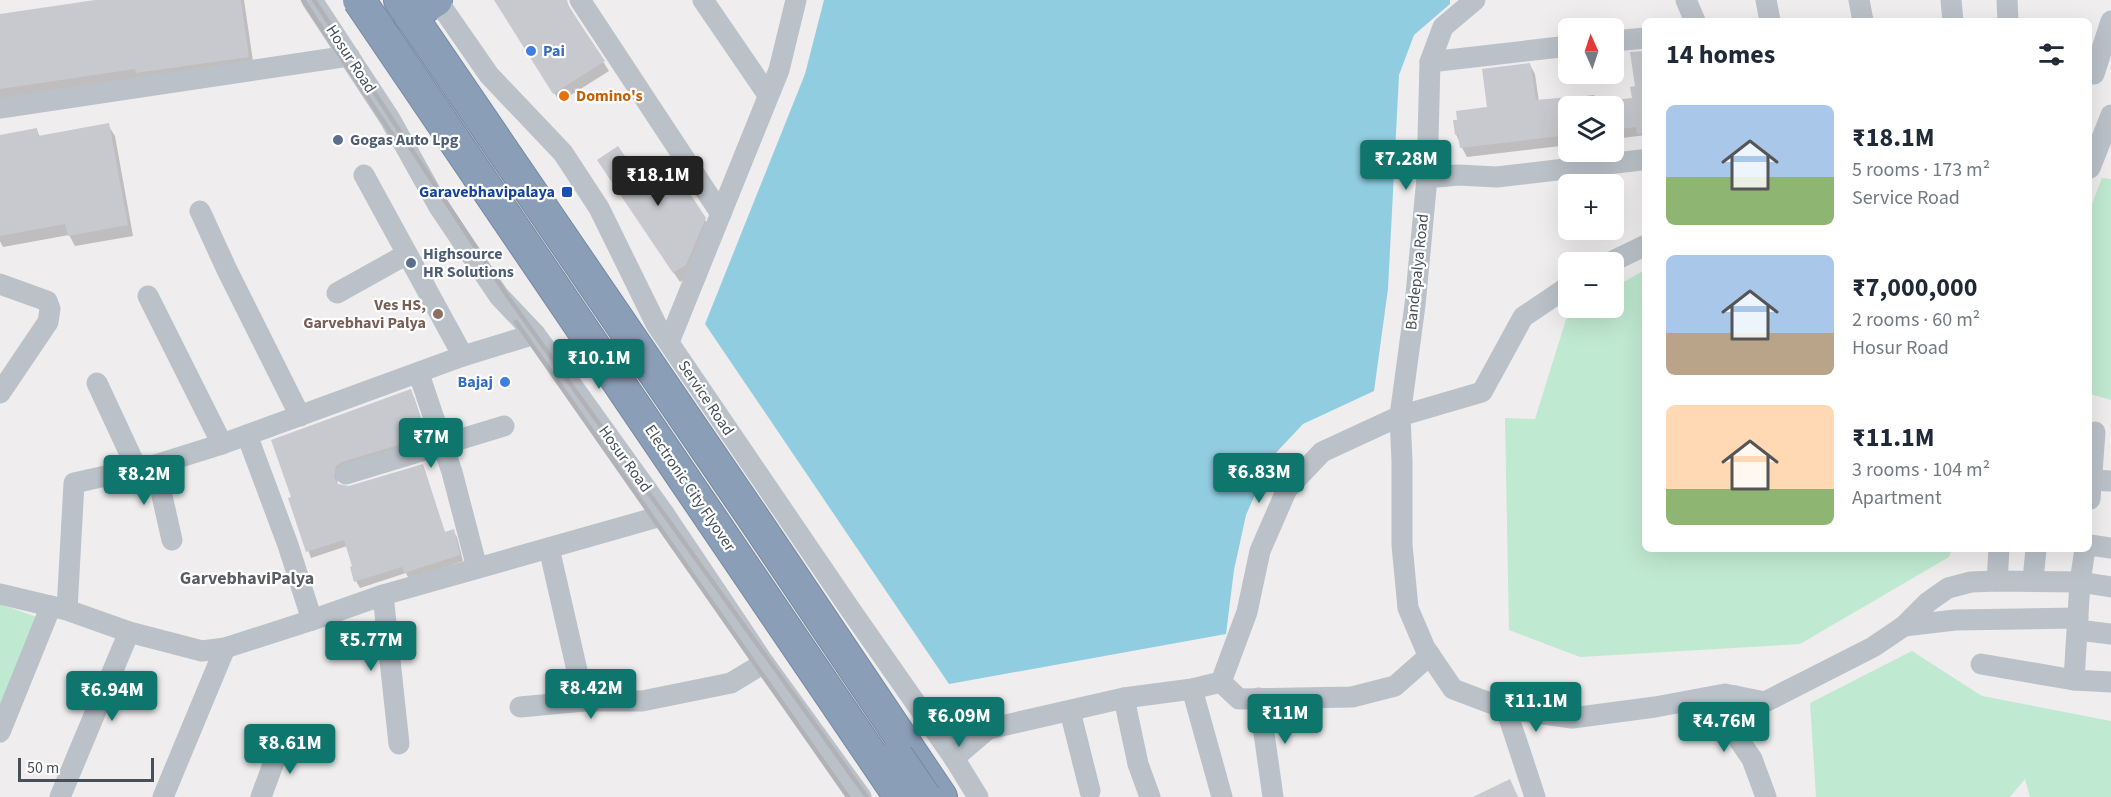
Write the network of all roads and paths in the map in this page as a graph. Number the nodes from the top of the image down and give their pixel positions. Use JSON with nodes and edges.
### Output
{"nodes":[{"id":1,"x":312,"y":0,"type":"edge"},
{"id":2,"x":343,"y":0,"type":"edge"},
{"id":3,"x":359,"y":0,"type":"edge"},
{"id":4,"x":580,"y":0,"type":"edge"},
{"id":5,"x":703,"y":0,"type":"edge"},
{"id":6,"x":796,"y":0,"type":"edge"},
{"id":7,"x":1475,"y":0,"type":"edge"},
{"id":8,"x":1686,"y":0,"type":"edge"},
{"id":9,"x":1766,"y":0,"type":"edge"},
{"id":10,"x":1859,"y":0,"type":"edge"},
{"id":11,"x":1951,"y":0,"type":"edge"},
{"id":12,"x":2007,"y":0,"type":"edge"},
{"id":13,"x":414,"y":3,"type":"edge"},
{"id":14,"x":1694,"y":18,"type":"edge"},
{"id":15,"x":1769,"y":18,"type":"edge"},
{"id":16,"x":1862,"y":18,"type":"edge"},
{"id":17,"x":1953,"y":18,"type":"edge"},
{"id":18,"x":2008,"y":18,"type":"edge"},
{"id":19,"x":2111,"y":21,"type":"edge"},
{"id":20,"x":1642,"y":38,"type":"edge"},
{"id":21,"x":1624,"y":40,"type":"edge"},
{"id":22,"x":1558,"y":47,"type":"edge"},
{"id":23,"x":349,"y":56,"type":"junction"},
{"id":24,"x":1430,"y":62,"type":"junction"},
{"id":25,"x":2098,"y":76,"type":"edge"},
{"id":26,"x":768,"y":95,"type":"junction"},
{"id":27,"x":0,"y":108,"type":"edge"},
{"id":28,"x":2111,"y":115,"type":"edge"},
{"id":29,"x":1641,"y":160,"type":"dead end"},
{"id":30,"x":2092,"y":163,"type":"edge"},
{"id":31,"x":364,"y":175,"type":"dead end"},
{"id":32,"x":1427,"y":178,"type":"junction"},
{"id":33,"x":200,"y":211,"type":"dead end"},
{"id":34,"x":721,"y":214,"type":"junction"},
{"id":35,"x":1642,"y":247,"type":"edge"},
{"id":36,"x":407,"y":254,"type":"junction"},
{"id":37,"x":1624,"y":256,"type":"edge"},
{"id":38,"x":0,"y":284,"type":"edge"},
{"id":39,"x":337,"y":293,"type":"dead end"},
{"id":40,"x":1558,"y":293,"type":"edge"},
{"id":41,"x":148,"y":296,"type":"dead end"},
{"id":42,"x":535,"y":334,"type":"junction"},
{"id":43,"x":669,"y":342,"type":"junction"},
{"id":44,"x":464,"y":356,"type":"junction"},
{"id":45,"x":419,"y":374,"type":"junction"},
{"id":46,"x":98,"y":383,"type":"dead end"},
{"id":47,"x":0,"y":393,"type":"edge"},
{"id":48,"x":300,"y":416,"type":"junction"},
{"id":49,"x":1400,"y":416,"type":"junction"},
{"id":50,"x":504,"y":426,"type":"dead end"},
{"id":51,"x":2095,"y":432,"type":"dead end"},
{"id":52,"x":247,"y":435,"type":"junction"},
{"id":53,"x":222,"y":444,"type":"junction"},
{"id":54,"x":443,"y":445,"type":"junction"},
{"id":55,"x":146,"y":467,"type":"junction"},
{"id":56,"x":346,"y":474,"type":"dead end"},
{"id":57,"x":2097,"y":487,"type":"edge"},
{"id":58,"x":665,"y":515,"type":"junction"},
{"id":59,"x":172,"y":540,"type":"dead end"},
{"id":60,"x":2092,"y":545,"type":"edge"},
{"id":61,"x":549,"y":548,"type":"junction"},
{"id":62,"x":2111,"y":548,"type":"edge"},
{"id":63,"x":1999,"y":552,"type":"edge"},
{"id":64,"x":2037,"y":552,"type":"edge"},
{"id":65,"x":2085,"y":552,"type":"edge"},
{"id":66,"x":477,"y":568,"type":"junction"},
{"id":67,"x":1997,"y":580,"type":"junction"},
{"id":68,"x":2033,"y":580,"type":"junction"},
{"id":69,"x":2080,"y":582,"type":"junction"},
{"id":70,"x":2111,"y":587,"type":"edge"},
{"id":71,"x":0,"y":594,"type":"edge"},
{"id":72,"x":383,"y":595,"type":"junction"},
{"id":73,"x":59,"y":608,"type":"junction"},
{"id":74,"x":312,"y":620,"type":"junction"},
{"id":75,"x":2078,"y":624,"type":"junction"},
{"id":76,"x":1904,"y":626,"type":"junction"},
{"id":77,"x":129,"y":632,"type":"junction"},
{"id":78,"x":2111,"y":634,"type":"edge"},
{"id":79,"x":225,"y":648,"type":"junction"},
{"id":80,"x":1430,"y":655,"type":"junction"},
{"id":81,"x":764,"y":663,"type":"junction"},
{"id":82,"x":1981,"y":664,"type":"dead end"},
{"id":83,"x":2074,"y":680,"type":"junction"},
{"id":84,"x":1221,"y":682,"type":"junction"},
{"id":85,"x":2111,"y":682,"type":"edge"},
{"id":86,"x":1192,"y":689,"type":"junction"},
{"id":87,"x":1736,"y":696,"type":"junction"},
{"id":88,"x":1124,"y":698,"type":"junction"},
{"id":89,"x":1259,"y":698,"type":"junction"},
{"id":90,"x":584,"y":701,"type":"junction"},
{"id":91,"x":520,"y":707,"type":"dead end"},
{"id":92,"x":1506,"y":709,"type":"junction"},
{"id":93,"x":1070,"y":711,"type":"junction"},
{"id":94,"x":932,"y":728,"type":"junction"},
{"id":95,"x":988,"y":729,"type":"junction"},
{"id":96,"x":0,"y":732,"type":"edge"},
{"id":97,"x":282,"y":740,"type":"dead end"},
{"id":98,"x":399,"y":744,"type":"dead end"},
{"id":99,"x":906,"y":745,"type":"junction"},
{"id":100,"x":954,"y":758,"type":"junction"},
{"id":101,"x":863,"y":791,"type":"edge"},
{"id":102,"x":1090,"y":791,"type":"dead end"},
{"id":103,"x":60,"y":797,"type":"edge"},
{"id":104,"x":163,"y":797,"type":"edge"},
{"id":105,"x":261,"y":797,"type":"edge"},
{"id":106,"x":900,"y":797,"type":"edge"},
{"id":107,"x":925,"y":797,"type":"edge"},
{"id":108,"x":941,"y":797,"type":"edge"},
{"id":109,"x":978,"y":797,"type":"edge"},
{"id":110,"x":1150,"y":797,"type":"edge"},
{"id":111,"x":1222,"y":797,"type":"edge"},
{"id":112,"x":1273,"y":797,"type":"edge"},
{"id":113,"x":1535,"y":797,"type":"edge"},
{"id":114,"x":1766,"y":797,"type":"edge"}],
"edges":[{"from":1,"to":23,"type":"street","name":"Hosur Road"},
{"from":2,"to":101,"type":"highway","name":"Hosur Road"},
{"from":3,"to":106,"type":"highway","name":"Electronic City Flyover","bridge":true},
{"from":4,"to":34,"type":"street"},
{"from":5,"to":26,"type":"street"},
{"from":6,"to":26,"type":"street"},
{"from":7,"to":24,"type":"street","name":"Bandepalya Road"},
{"from":8,"to":14,"type":"street"},
{"from":9,"to":15,"type":"street"},
{"from":10,"to":16,"type":"street"},
{"from":11,"to":17,"type":"street"},
{"from":12,"to":18,"type":"street"},
{"from":13,"to":43,"type":"street","name":"Service Road"},
{"from":13,"to":99,"type":"highway"},
{"from":13,"to":107,"type":"highway","name":"Electronic City Flyover","bridge":true},
{"from":19,"to":25,"type":"street"},
{"from":20,"to":21,"type":"street"},
{"from":22,"to":24,"type":"street"},
{"from":23,"to":27,"type":"street"},
{"from":23,"to":42,"type":"street","name":"Hosur Road"},
{"from":24,"to":32,"type":"street","name":"Bandepalya Road"},
{"from":26,"to":34,"type":"street"},
{"from":28,"to":30,"type":"street"},
{"from":29,"to":32,"type":"street"},
{"from":31,"to":36,"type":"street"},
{"from":32,"to":49,"type":"street","name":"Bandepalya Road"},
{"from":33,"to":48,"type":"street"},
{"from":34,"to":43,"type":"street"},
{"from":35,"to":37,"type":"street"},
{"from":36,"to":39,"type":"street"},
{"from":36,"to":44,"type":"street"},
{"from":38,"to":47,"type":"street"},
{"from":40,"to":49,"type":"street"},
{"from":41,"to":53,"type":"street"},
{"from":42,"to":44,"type":"street"},
{"from":42,"to":58,"type":"street","name":"Hosur Road"},
{"from":43,"to":94,"type":"street","name":"Service Road"},
{"from":44,"to":45,"type":"street"},
{"from":45,"to":48,"type":"street"},
{"from":45,"to":54,"type":"street"},
{"from":46,"to":55,"type":"street"},
{"from":48,"to":52,"type":"street"},
{"from":49,"to":80,"type":"street","name":"Bandepalya Road"},
{"from":49,"to":84,"type":"street"},
{"from":50,"to":54,"type":"street"},
{"from":51,"to":57,"type":"street"},
{"from":52,"to":53,"type":"street"},
{"from":52,"to":74,"type":"street"},
{"from":53,"to":55,"type":"street"},
{"from":54,"to":56,"type":"street"},
{"from":54,"to":66,"type":"street"},
{"from":55,"to":59,"type":"street"},
{"from":55,"to":73,"type":"street"},
{"from":58,"to":61,"type":"street"},
{"from":58,"to":81,"type":"street","name":"Hosur Road"},
{"from":60,"to":62,"type":"street"},
{"from":61,"to":66,"type":"street"},
{"from":61,"to":90,"type":"street"},
{"from":63,"to":67,"type":"street"},
{"from":64,"to":68,"type":"street"},
{"from":65,"to":69,"type":"street"},
{"from":66,"to":72,"type":"street"},
{"from":67,"to":68,"type":"street","name":"Bandepalya Road"},
{"from":67,"to":76,"type":"street","name":"Bandepalya Road"},
{"from":68,"to":69,"type":"street","name":"Bandepalya Road"},
{"from":69,"to":70,"type":"street","name":"Bandepalya Road"},
{"from":69,"to":75,"type":"street"},
{"from":71,"to":73,"type":"street"},
{"from":72,"to":74,"type":"street"},
{"from":72,"to":98,"type":"street"},
{"from":73,"to":77,"type":"street"},
{"from":73,"to":96,"type":"street"},
{"from":74,"to":79,"type":"street"},
{"from":75,"to":76,"type":"street"},
{"from":75,"to":78,"type":"street"},
{"from":75,"to":83,"type":"street"},
{"from":76,"to":87,"type":"street","name":"Bandepalya Road"},
{"from":77,"to":79,"type":"street"},
{"from":77,"to":103,"type":"street"},
{"from":79,"to":104,"type":"street"},
{"from":80,"to":89,"type":"street"},
{"from":80,"to":92,"type":"street","name":"Bandepalya Road"},
{"from":81,"to":90,"type":"street"},
{"from":81,"to":101,"type":"street","name":"Hosur Road"},
{"from":82,"to":83,"type":"street"},
{"from":83,"to":85,"type":"street"},
{"from":84,"to":86,"type":"street"},
{"from":84,"to":89,"type":"street"},
{"from":86,"to":88,"type":"street"},
{"from":86,"to":111,"type":"street"},
{"from":87,"to":92,"type":"street","name":"Bandepalya Road"},
{"from":87,"to":114,"type":"street"},
{"from":88,"to":93,"type":"street"},
{"from":88,"to":110,"type":"street"},
{"from":89,"to":112,"type":"street"},
{"from":90,"to":91,"type":"street"},
{"from":92,"to":113,"type":"street"},
{"from":93,"to":95,"type":"street"},
{"from":93,"to":102,"type":"street"},
{"from":94,"to":95,"type":"street"},
{"from":94,"to":100,"type":"street","name":"Service Road"},
{"from":95,"to":100,"type":"street"},
{"from":97,"to":105,"type":"street"},
{"from":99,"to":101,"type":"highway"},
{"from":99,"to":108,"type":"highway"},
{"from":100,"to":109,"type":"street","name":"Service Road"}]}
